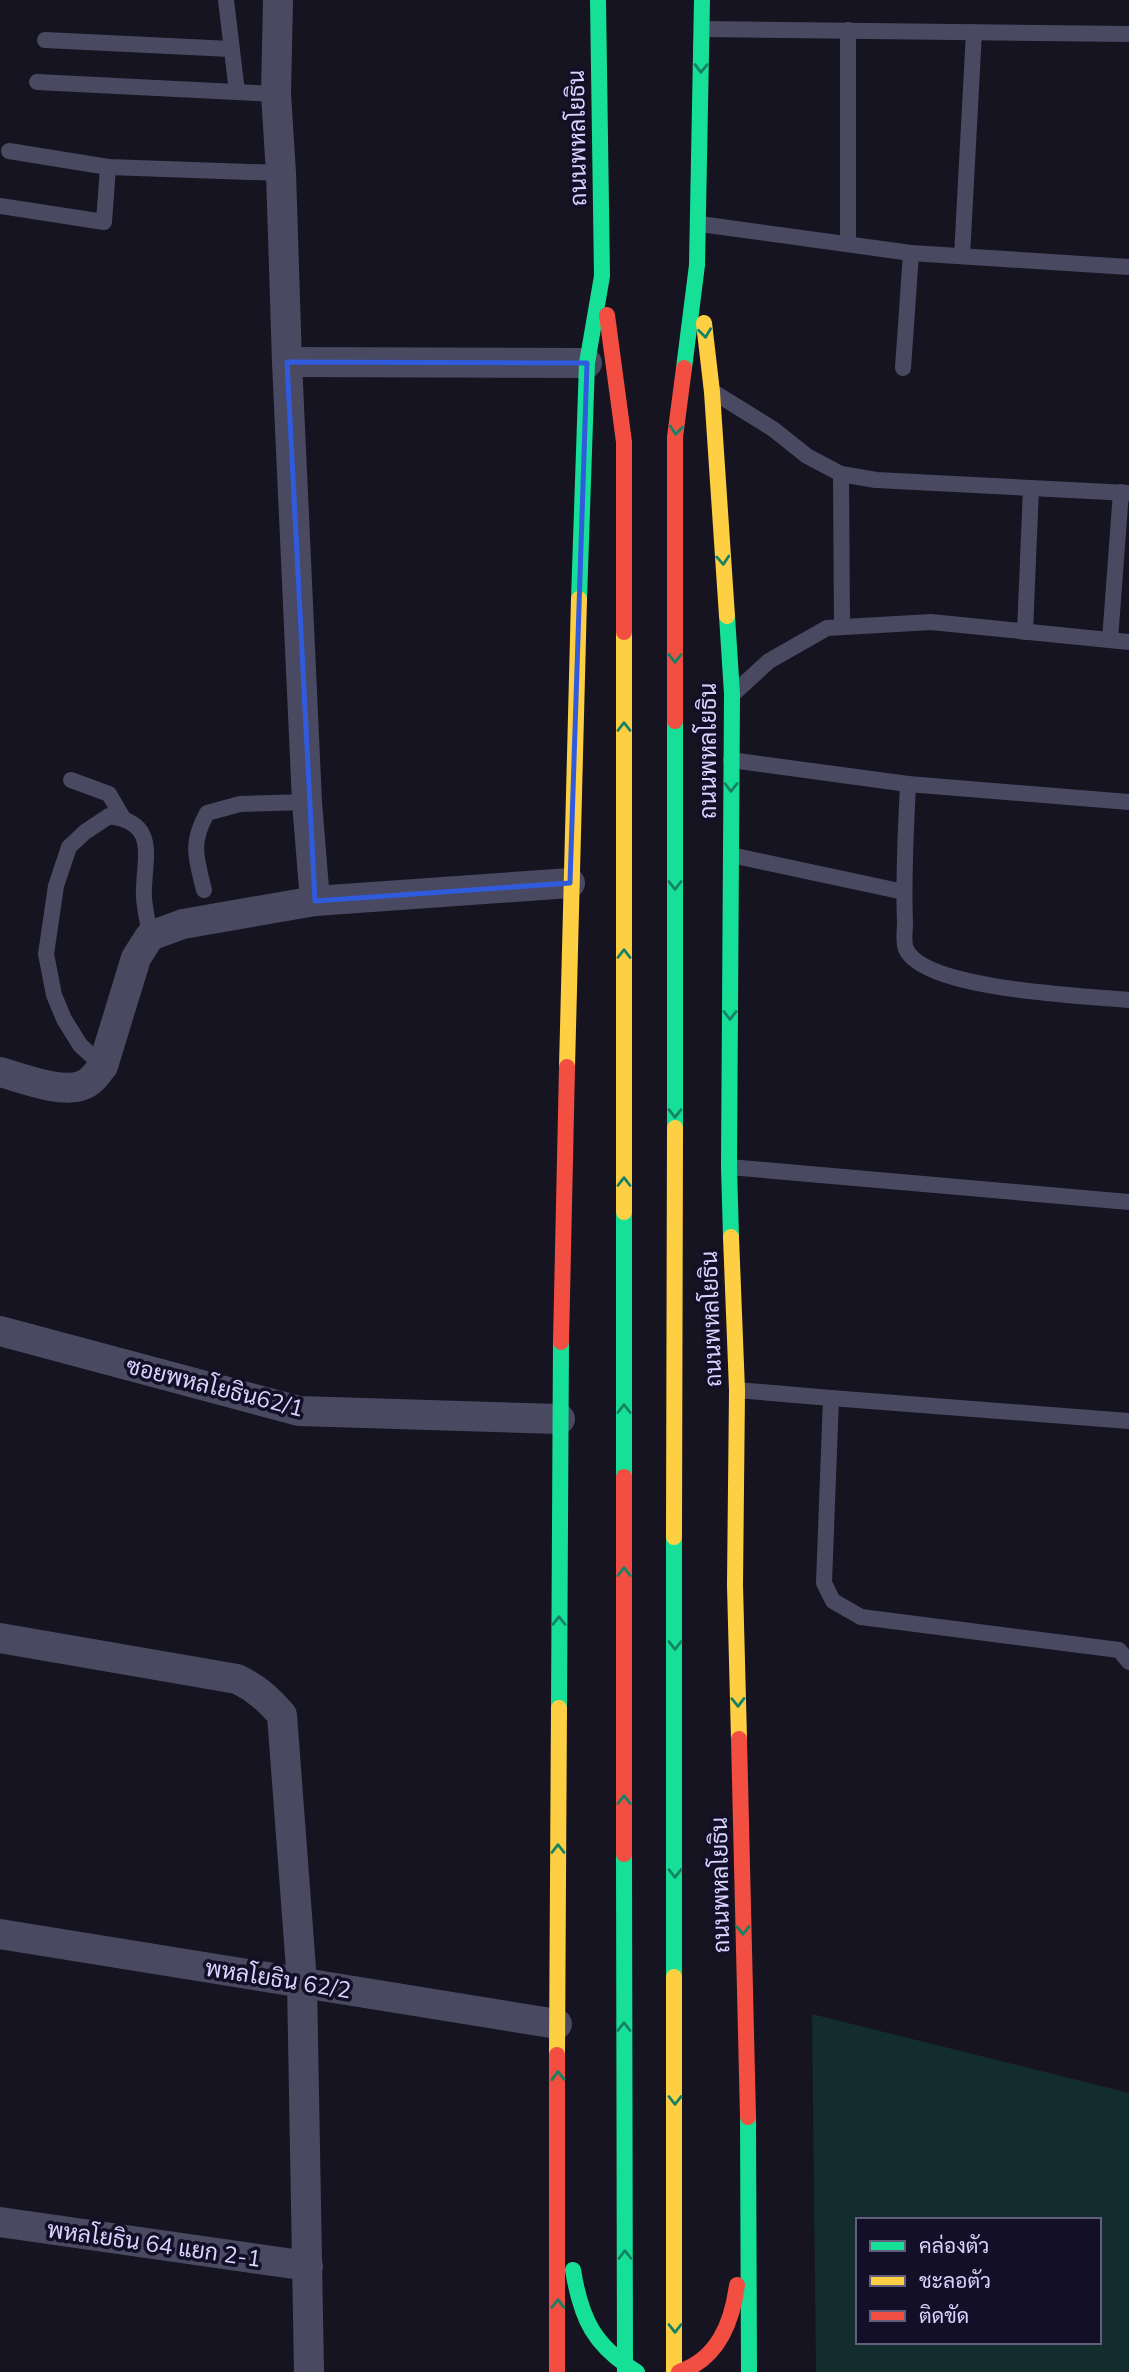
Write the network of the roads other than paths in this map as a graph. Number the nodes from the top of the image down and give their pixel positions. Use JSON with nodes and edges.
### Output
{"nodes":[{"id":1,"x":226,"y":0,"type":"edge"},
{"id":2,"x":278,"y":0,"type":"edge"},
{"id":3,"x":598,"y":0,"type":"edge"},
{"id":4,"x":702,"y":0,"type":"edge"},
{"id":5,"x":702,"y":29,"type":"junction"},
{"id":6,"x":848,"y":30,"type":"junction"},
{"id":7,"x":974,"y":32,"type":"junction"},
{"id":8,"x":1129,"y":34,"type":"edge"},
{"id":9,"x":45,"y":40,"type":"dead end"},
{"id":10,"x":231,"y":49,"type":"junction"},
{"id":11,"x":37,"y":82,"type":"dead end"},
{"id":12,"x":237,"y":92,"type":"junction"},
{"id":13,"x":276,"y":94,"type":"junction"},
{"id":14,"x":9,"y":151,"type":"dead end"},
{"id":15,"x":108,"y":166,"type":"junction"},
{"id":16,"x":281,"y":173,"type":"junction"},
{"id":17,"x":0,"y":206,"type":"edge"},
{"id":18,"x":700,"y":224,"type":"junction"},
{"id":19,"x":848,"y":244,"type":"junction"},
{"id":20,"x":911,"y":253,"type":"junction"},
{"id":21,"x":962,"y":256,"type":"junction"},
{"id":22,"x":697,"y":265,"type":"junction"},
{"id":23,"x":1129,"y":267,"type":"edge"},
{"id":24,"x":601,"y":276,"type":"junction"},
{"id":25,"x":287,"y":362,"type":"junction"},
{"id":26,"x":587,"y":363,"type":"junction"},
{"id":27,"x":903,"y":368,"type":"dead end"},
{"id":28,"x":712,"y":392,"type":"junction"},
{"id":29,"x":841,"y":474,"type":"junction"},
{"id":30,"x":1031,"y":488,"type":"junction"},
{"id":31,"x":1125,"y":492,"type":"edge"},
{"id":32,"x":842,"y":627,"type":"junction"},
{"id":33,"x":1025,"y":632,"type":"junction"},
{"id":34,"x":1110,"y":640,"type":"junction"},
{"id":35,"x":1129,"y":642,"type":"edge"},
{"id":36,"x":732,"y":694,"type":"junction"},
{"id":37,"x":730,"y":760,"type":"junction"},
{"id":38,"x":71,"y":780,"type":"dead end"},
{"id":39,"x":908,"y":784,"type":"junction"},
{"id":40,"x":307,"y":802,"type":"junction"},
{"id":41,"x":1129,"y":802,"type":"edge"},
{"id":42,"x":123,"y":818,"type":"junction"},
{"id":43,"x":731,"y":855,"type":"junction"},
{"id":44,"x":570,"y":883,"type":"junction"},
{"id":45,"x":204,"y":890,"type":"dead end"},
{"id":46,"x":904,"y":892,"type":"junction"},
{"id":47,"x":315,"y":901,"type":"junction"},
{"id":48,"x":150,"y":936,"type":"junction"},
{"id":49,"x":1129,"y":1000,"type":"edge"},
{"id":50,"x":103,"y":1066,"type":"junction"},
{"id":51,"x":0,"y":1072,"type":"edge"},
{"id":52,"x":729,"y":1167,"type":"junction"},
{"id":53,"x":1129,"y":1202,"type":"edge"},
{"id":54,"x":0,"y":1331,"type":"edge"},
{"id":55,"x":737,"y":1390,"type":"junction"},
{"id":56,"x":831,"y":1398,"type":"junction"},
{"id":57,"x":560,"y":1419,"type":"junction"},
{"id":58,"x":1129,"y":1421,"type":"edge"},
{"id":59,"x":0,"y":1638,"type":"edge"},
{"id":60,"x":1129,"y":1662,"type":"edge"},
{"id":61,"x":0,"y":1934,"type":"edge"},
{"id":62,"x":302,"y":1982,"type":"junction"},
{"id":63,"x":557,"y":2024,"type":"junction"},
{"id":64,"x":749,"y":2157,"type":"junction"},
{"id":65,"x":559,"y":2162,"type":"junction"},
{"id":66,"x":0,"y":2222,"type":"edge"},
{"id":67,"x":308,"y":2266,"type":"junction"},
{"id":68,"x":309,"y":2372,"type":"edge"},
{"id":69,"x":557,"y":2372,"type":"edge"},
{"id":70,"x":625,"y":2372,"type":"edge"},
{"id":71,"x":637,"y":2372,"type":"edge"},
{"id":72,"x":677,"y":2372,"type":"edge"},
{"id":73,"x":750,"y":2372,"type":"edge"}],
"edges":[{"from":1,"to":10,"type":"lane"},
{"from":2,"to":13,"type":"street"},
{"from":3,"to":24,"type":"main road","name":"ถนนพหลโยธิน"},
{"from":4,"to":5,"type":"main road","name":"ถนนพหลโยธิน"},
{"from":5,"to":6,"type":"lane"},
{"from":5,"to":18,"type":"main road","name":"ถนนพหลโยธิน","one_way":true},
{"from":6,"to":7,"type":"lane"},
{"from":6,"to":19,"type":"lane"},
{"from":7,"to":8,"type":"lane"},
{"from":7,"to":21,"type":"lane"},
{"from":9,"to":10,"type":"lane"},
{"from":10,"to":12,"type":"lane"},
{"from":11,"to":12,"type":"lane"},
{"from":12,"to":13,"type":"lane"},
{"from":13,"to":16,"type":"street"},
{"from":14,"to":15,"type":"lane"},
{"from":15,"to":16,"type":"lane"},
{"from":15,"to":17,"type":"lane"},
{"from":16,"to":25,"type":"street"},
{"from":18,"to":19,"type":"lane"},
{"from":18,"to":22,"type":"main road","name":"ถนนพหลโยธิน"},
{"from":19,"to":20,"type":"lane"},
{"from":20,"to":21,"type":"lane"},
{"from":20,"to":27,"type":"lane"},
{"from":21,"to":23,"type":"lane"},
{"from":22,"to":28,"type":"main road","name":"ถนนพหลโยธิน","one_way":true},
{"from":22,"to":72,"type":"main road","name":"ถนนพหลโยธิน","one_way":true},
{"from":24,"to":26,"type":"main road","name":"ถนนพหลโยธิน"},
{"from":70,"to":24,"type":"main road","name":"ถนนพหลโยธิน","one_way":true,"bridge":true},
{"from":25,"to":26,"type":"street"},
{"from":25,"to":40,"type":"street"},
{"from":26,"to":44,"type":"main road","name":"ถนนพหลโยธิน"},
{"from":28,"to":29,"type":"lane"},
{"from":28,"to":36,"type":"main road","name":"ถนนพหลโยธิน","one_way":true},
{"from":29,"to":30,"type":"lane"},
{"from":29,"to":32,"type":"lane"},
{"from":30,"to":31,"type":"lane"},
{"from":30,"to":33,"type":"lane"},
{"from":31,"to":34,"type":"lane"},
{"from":32,"to":33,"type":"lane"},
{"from":32,"to":36,"type":"lane"},
{"from":33,"to":34,"type":"lane"},
{"from":34,"to":35,"type":"lane"},
{"from":36,"to":37,"type":"main road","name":"ถนนพหลโยธิน"},
{"from":37,"to":39,"type":"lane"},
{"from":37,"to":43,"type":"main road","name":"ถนนพหลโยธิน","one_way":true},
{"from":38,"to":42,"type":"lane"},
{"from":39,"to":41,"type":"lane"},
{"from":39,"to":46,"type":"lane"},
{"from":40,"to":45,"type":"lane"},
{"from":40,"to":47,"type":"street"},
{"from":42,"to":48,"type":"lane"},
{"from":42,"to":50,"type":"lane"},
{"from":43,"to":46,"type":"lane"},
{"from":43,"to":52,"type":"main road","name":"ถนนพหลโยธิน","one_way":true},
{"from":44,"to":47,"type":"street"},
{"from":44,"to":57,"type":"main road","name":"ถนนพหลโยธิน"},
{"from":46,"to":49,"type":"lane"},
{"from":47,"to":48,"type":"street"},
{"from":48,"to":50,"type":"street"},
{"from":50,"to":51,"type":"street"},
{"from":52,"to":53,"type":"lane"},
{"from":52,"to":55,"type":"main road","name":"ถนนพหลโยธิน"},
{"from":54,"to":57,"type":"street","name":"ซอยพหลโยธิน62/1"},
{"from":55,"to":56,"type":"lane"},
{"from":55,"to":64,"type":"main road","name":"ถนนพหลโยธิน","one_way":true},
{"from":56,"to":58,"type":"lane"},
{"from":56,"to":60,"type":"lane"},
{"from":63,"to":57,"type":"main road","name":"ถนนพหลโยธิน","one_way":true},
{"from":59,"to":62,"type":"street"},
{"from":61,"to":62,"type":"street","name":"พหลโยธิน 62/2"},
{"from":62,"to":63,"type":"street","name":"พหลโยธิน 62/2"},
{"from":62,"to":67,"type":"street"},
{"from":65,"to":63,"type":"main road","name":"ถนนพหลโยธิน","one_way":true},
{"from":64,"to":72,"type":"main road"},
{"from":64,"to":73,"type":"main road","name":"ถนนพหลโยธิน"},
{"from":69,"to":65,"type":"main road","name":"ถนนพหลโยธิน","one_way":true},
{"from":65,"to":71,"type":"main road"},
{"from":66,"to":67,"type":"street","name":"พหลโยธิน 64 แยก 2-1"},
{"from":67,"to":68,"type":"street"}]}
